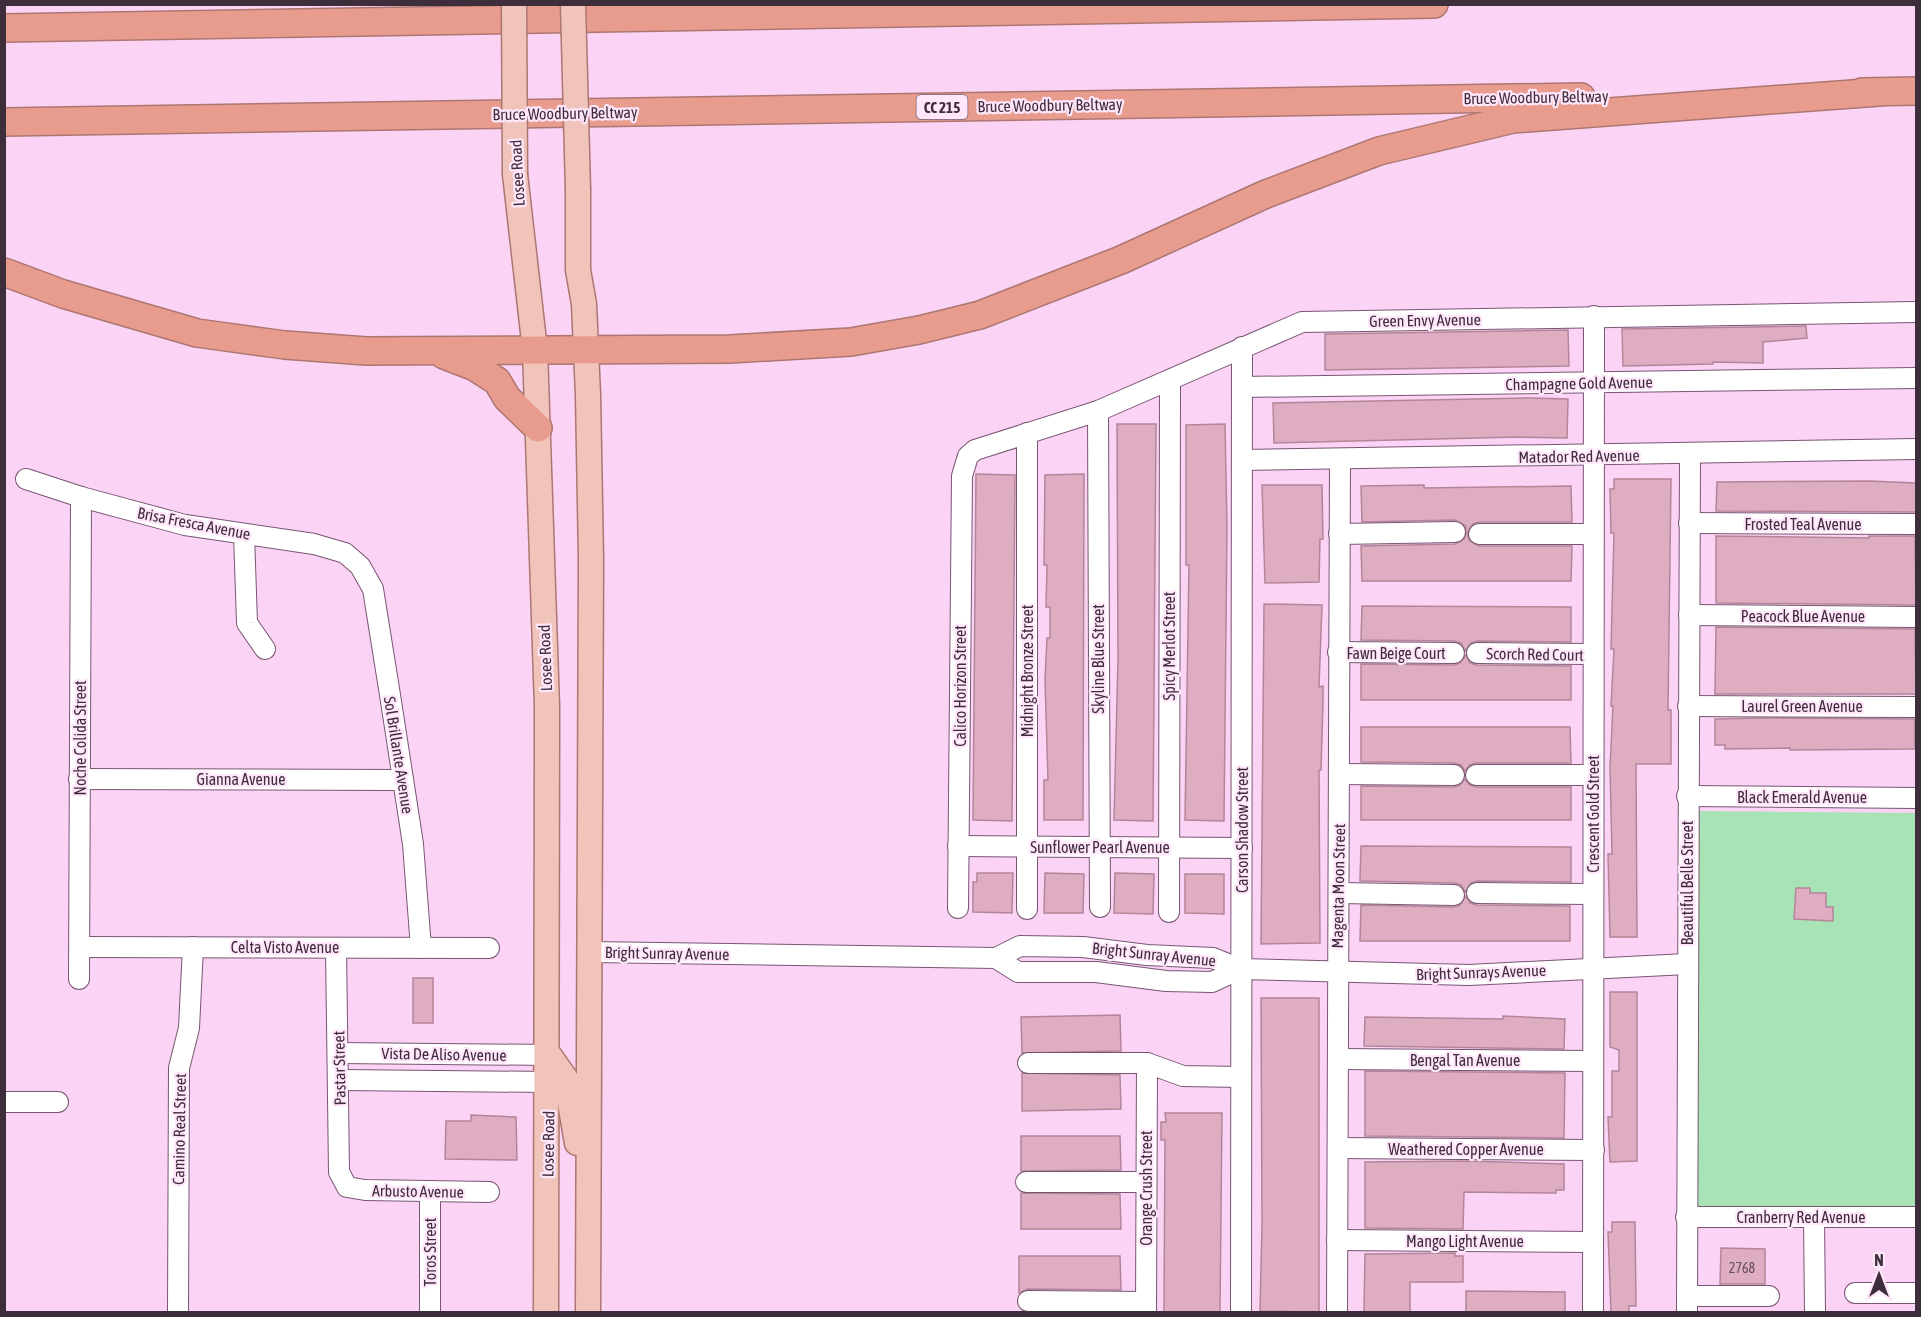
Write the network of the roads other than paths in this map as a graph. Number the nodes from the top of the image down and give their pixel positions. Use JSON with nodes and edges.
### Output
{"nodes":[{"id":1,"x":514,"y":4,"type":"edge"},
{"id":2,"x":573,"y":4,"type":"edge"},
{"id":3,"x":1434,"y":4,"type":"edge"},
{"id":4,"x":4,"y":28,"type":"edge"},
{"id":5,"x":1917,"y":91,"type":"edge"},
{"id":6,"x":1879,"y":92,"type":"junction"},
{"id":7,"x":4,"y":122,"type":"edge"},
{"id":8,"x":4,"y":272,"type":"edge"},
{"id":9,"x":1917,"y":312,"type":"edge"},
{"id":10,"x":1594,"y":316,"type":"junction"},
{"id":11,"x":1242,"y":347,"type":"junction"},
{"id":12,"x":586,"y":349,"type":"junction"},
{"id":13,"x":535,"y":350,"type":"junction"},
{"id":14,"x":432,"y":351,"type":"junction"},
{"id":15,"x":1917,"y":378,"type":"edge"},
{"id":16,"x":1170,"y":380,"type":"junction"},
{"id":17,"x":1594,"y":383,"type":"junction"},
{"id":18,"x":1242,"y":387,"type":"junction"},
{"id":19,"x":1098,"y":411,"type":"junction"},
{"id":20,"x":538,"y":428,"type":"junction"},
{"id":21,"x":1027,"y":433,"type":"junction"},
{"id":22,"x":1917,"y":449,"type":"edge"},
{"id":23,"x":1690,"y":454,"type":"junction"},
{"id":24,"x":1592,"y":456,"type":"junction"},
{"id":25,"x":1340,"y":459,"type":"junction"},
{"id":26,"x":1242,"y":460,"type":"junction"},
{"id":27,"x":965,"y":464,"type":"joint"},
{"id":28,"x":26,"y":479,"type":"dead end"},
{"id":29,"x":81,"y":497,"type":"junction"},
{"id":30,"x":1689,"y":523,"type":"junction"},
{"id":31,"x":1917,"y":525,"type":"edge"},
{"id":32,"x":1455,"y":532,"type":"dead end"},
{"id":33,"x":244,"y":534,"type":"junction"},
{"id":34,"x":1339,"y":534,"type":"junction"},
{"id":35,"x":1479,"y":534,"type":"dead end"},
{"id":36,"x":1593,"y":534,"type":"junction"},
{"id":37,"x":360,"y":566,"type":"joint"},
{"id":38,"x":1689,"y":615,"type":"junction"},
{"id":39,"x":1917,"y":617,"type":"edge"},
{"id":40,"x":265,"y":649,"type":"dead end"},
{"id":41,"x":1338,"y":652,"type":"junction"},
{"id":42,"x":1454,"y":653,"type":"dead end"},
{"id":43,"x":1477,"y":653,"type":"dead end"},
{"id":44,"x":1593,"y":654,"type":"junction"},
{"id":45,"x":1688,"y":706,"type":"junction"},
{"id":46,"x":1917,"y":707,"type":"edge"},
{"id":47,"x":1339,"y":774,"type":"junction"},
{"id":48,"x":1454,"y":775,"type":"dead end"},
{"id":49,"x":1476,"y":775,"type":"dead end"},
{"id":50,"x":1593,"y":775,"type":"junction"},
{"id":51,"x":79,"y":779,"type":"junction"},
{"id":52,"x":403,"y":780,"type":"junction"},
{"id":53,"x":1688,"y":796,"type":"junction"},
{"id":54,"x":1917,"y":798,"type":"edge"},
{"id":55,"x":958,"y":846,"type":"junction"},
{"id":56,"x":1028,"y":847,"type":"junction"},
{"id":57,"x":1098,"y":847,"type":"junction"},
{"id":58,"x":1169,"y":848,"type":"junction"},
{"id":59,"x":1242,"y":848,"type":"junction"},
{"id":60,"x":1340,"y":893,"type":"junction"},
{"id":61,"x":1477,"y":893,"type":"dead end"},
{"id":62,"x":1454,"y":894,"type":"dead end"},
{"id":63,"x":1593,"y":894,"type":"junction"},
{"id":64,"x":1100,"y":907,"type":"dead end"},
{"id":65,"x":958,"y":908,"type":"dead end"},
{"id":66,"x":1027,"y":909,"type":"dead end"},
{"id":67,"x":1169,"y":912,"type":"dead end"},
{"id":68,"x":81,"y":947,"type":"junction"},
{"id":69,"x":193,"y":947,"type":"junction"},
{"id":70,"x":336,"y":948,"type":"junction"},
{"id":71,"x":421,"y":948,"type":"junction"},
{"id":72,"x":489,"y":948,"type":"dead end"},
{"id":73,"x":589,"y":952,"type":"junction"},
{"id":74,"x":996,"y":958,"type":"junction"},
{"id":75,"x":1196,"y":958,"type":"junction"},
{"id":76,"x":1687,"y":964,"type":"junction"},
{"id":77,"x":1594,"y":967,"type":"junction"},
{"id":78,"x":1240,"y":969,"type":"junction"},
{"id":79,"x":1337,"y":970,"type":"junction"},
{"id":80,"x":79,"y":979,"type":"dead end"},
{"id":81,"x":1197,"y":982,"type":"junction"},
{"id":82,"x":339,"y":1053,"type":"junction"},
{"id":83,"x":430,"y":1054,"type":"junction"},
{"id":84,"x":549,"y":1055,"type":"junction"},
{"id":85,"x":1338,"y":1059,"type":"junction"},
{"id":86,"x":1593,"y":1061,"type":"junction"},
{"id":87,"x":1028,"y":1063,"type":"dead end"},
{"id":88,"x":1148,"y":1063,"type":"junction"},
{"id":89,"x":1240,"y":1077,"type":"junction"},
{"id":90,"x":340,"y":1080,"type":"junction"},
{"id":91,"x":431,"y":1081,"type":"junction"},
{"id":92,"x":548,"y":1082,"type":"junction"},
{"id":93,"x":4,"y":1102,"type":"edge"},
{"id":94,"x":58,"y":1102,"type":"dead end"},
{"id":95,"x":1338,"y":1148,"type":"junction"},
{"id":96,"x":1594,"y":1150,"type":"junction"},
{"id":97,"x":1026,"y":1182,"type":"dead end"},
{"id":98,"x":1146,"y":1182,"type":"junction"},
{"id":99,"x":347,"y":1187,"type":"joint"},
{"id":100,"x":430,"y":1191,"type":"junction"},
{"id":101,"x":489,"y":1192,"type":"dead end"},
{"id":102,"x":588,"y":1201,"type":"junction"},
{"id":103,"x":1686,"y":1217,"type":"junction"},
{"id":104,"x":1814,"y":1217,"type":"junction"},
{"id":105,"x":1917,"y":1217,"type":"edge"},
{"id":106,"x":1337,"y":1240,"type":"junction"},
{"id":107,"x":1593,"y":1242,"type":"junction"},
{"id":108,"x":1855,"y":1293,"type":"dead end"},
{"id":109,"x":1917,"y":1293,"type":"edge"},
{"id":110,"x":1769,"y":1296,"type":"dead end"},
{"id":111,"x":1028,"y":1301,"type":"dead end"},
{"id":112,"x":1687,"y":1304,"type":"edge"},
{"id":113,"x":1146,"y":1307,"type":"edge"},
{"id":114,"x":178,"y":1312,"type":"edge"},
{"id":115,"x":430,"y":1312,"type":"edge"},
{"id":116,"x":546,"y":1312,"type":"edge"},
{"id":117,"x":588,"y":1312,"type":"edge"},
{"id":118,"x":1241,"y":1312,"type":"edge"},
{"id":119,"x":1337,"y":1312,"type":"edge"},
{"id":120,"x":1593,"y":1312,"type":"edge"},
{"id":121,"x":1815,"y":1312,"type":"edge"}],
"edges":[{"from":1,"to":13,"type":"main road","name":"Losee Road","bridge":true},
{"from":2,"to":12,"type":"main road","bridge":true},
{"from":3,"to":4,"type":"highway"},
{"from":5,"to":6,"type":"highway","name":"Bruce Woodbury Beltway","number":"CC 215"},
{"from":6,"to":7,"type":"highway","name":"Bruce Woodbury Beltway","number":"CC 215"},
{"from":6,"to":12,"type":"highway"},
{"from":8,"to":14,"type":"highway"},
{"from":9,"to":10,"type":"street","name":"Green Envy Avenue"},
{"from":10,"to":11,"type":"street","name":"Green Envy Avenue"},
{"from":10,"to":17,"type":"street","name":"Crescent Gold Street"},
{"from":11,"to":16,"type":"street","name":"Green Envy Avenue"},
{"from":11,"to":18,"type":"street","name":"Carson Shadow Street"},
{"from":12,"to":13,"type":"highway"},
{"from":12,"to":73,"type":"main road"},
{"from":13,"to":14,"type":"highway"},
{"from":13,"to":20,"type":"main road","name":"Losee Road"},
{"from":14,"to":20,"type":"highway"},
{"from":15,"to":17,"type":"street","name":"Champagne Gold Avenue"},
{"from":16,"to":19,"type":"street","name":"Green Envy Avenue"},
{"from":16,"to":58,"type":"street","name":"Spicy Merlot Street"},
{"from":17,"to":18,"type":"street","name":"Champagne Gold Avenue"},
{"from":17,"to":24,"type":"street","name":"Crescent Gold Street"},
{"from":18,"to":26,"type":"street","name":"Carson Shadow Street"},
{"from":19,"to":21,"type":"street","name":"Green Envy Avenue"},
{"from":19,"to":57,"type":"street","name":"Skyline Blue Street"},
{"from":20,"to":84,"type":"main road","name":"Losee Road"},
{"from":21,"to":27,"type":"street","name":"Green Envy Avenue"},
{"from":21,"to":56,"type":"street","name":"Midnight Bronze Street"},
{"from":22,"to":23,"type":"street","name":"Matador Red Avenue"},
{"from":23,"to":24,"type":"street","name":"Matador Red Avenue"},
{"from":23,"to":30,"type":"street","name":"Beautiful Belle Street"},
{"from":24,"to":25,"type":"street","name":"Matador Red Avenue"},
{"from":24,"to":36,"type":"street","name":"Crescent Gold Street"},
{"from":25,"to":26,"type":"street","name":"Matador Red Avenue"},
{"from":25,"to":34,"type":"street","name":"Magenta Moon Street"},
{"from":26,"to":59,"type":"street","name":"Carson Shadow Street"},
{"from":27,"to":55,"type":"street","name":"Calico Horizon Street"},
{"from":28,"to":29,"type":"street","name":"Brisa Fresca Avenue"},
{"from":29,"to":33,"type":"street","name":"Brisa Fresca Avenue"},
{"from":29,"to":51,"type":"street","name":"Noche Colida Street"},
{"from":30,"to":31,"type":"street","name":"Frosted Teal Avenue"},
{"from":30,"to":38,"type":"street","name":"Beautiful Belle Street"},
{"from":32,"to":34,"type":"street"},
{"from":33,"to":37,"type":"street","name":"Brisa Fresca Avenue"},
{"from":33,"to":40,"type":"street"},
{"from":34,"to":41,"type":"street","name":"Magenta Moon Street"},
{"from":35,"to":36,"type":"street"},
{"from":36,"to":44,"type":"street","name":"Crescent Gold Street"},
{"from":37,"to":52,"type":"street","name":"Sol Brillante Avenue"},
{"from":38,"to":39,"type":"street","name":"Peacock Blue Avenue"},
{"from":38,"to":45,"type":"street","name":"Beautiful Belle Street"},
{"from":41,"to":42,"type":"street","name":"Fawn Beige Court"},
{"from":41,"to":47,"type":"street","name":"Magenta Moon Street"},
{"from":43,"to":44,"type":"street","name":"Scorch Red Court"},
{"from":44,"to":50,"type":"street","name":"Crescent Gold Street"},
{"from":45,"to":46,"type":"street","name":"Laurel Green Avenue"},
{"from":45,"to":53,"type":"street","name":"Beautiful Belle Street"},
{"from":47,"to":48,"type":"street"},
{"from":47,"to":60,"type":"street","name":"Magenta Moon Street"},
{"from":49,"to":50,"type":"street"},
{"from":50,"to":63,"type":"street","name":"Crescent Gold Street"},
{"from":51,"to":52,"type":"street","name":"Gianna Avenue"},
{"from":51,"to":68,"type":"street","name":"Noche Colida Street"},
{"from":52,"to":71,"type":"street","name":"Sol Brillante Avenue"},
{"from":53,"to":54,"type":"street","name":"Black Emerald Avenue"},
{"from":53,"to":76,"type":"street","name":"Beautiful Belle Street"},
{"from":55,"to":56,"type":"street","name":"Sunflower Pearl Avenue"},
{"from":55,"to":65,"type":"street","name":"Calico Horizon Street"},
{"from":56,"to":57,"type":"street","name":"Sunflower Pearl Avenue"},
{"from":56,"to":66,"type":"street","name":"Midnight Bronze Street"},
{"from":57,"to":58,"type":"street","name":"Sunflower Pearl Avenue"},
{"from":57,"to":64,"type":"street","name":"Skyline Blue Street"},
{"from":58,"to":59,"type":"street","name":"Sunflower Pearl Avenue"},
{"from":58,"to":67,"type":"street","name":"Spicy Merlot Street"},
{"from":59,"to":78,"type":"street","name":"Carson Shadow Street"},
{"from":60,"to":62,"type":"street"},
{"from":60,"to":79,"type":"street","name":"Magenta Moon Street"},
{"from":61,"to":63,"type":"street"},
{"from":63,"to":77,"type":"street","name":"Crescent Gold Street"},
{"from":68,"to":69,"type":"street","name":"Celta Visto Avenue"},
{"from":68,"to":80,"type":"street","name":"Noche Colida Street"},
{"from":69,"to":70,"type":"street","name":"Celta Visto Avenue"},
{"from":69,"to":114,"type":"street","name":"Camino Real Street"},
{"from":70,"to":71,"type":"street","name":"Celta Visto Avenue"},
{"from":70,"to":82,"type":"street","name":"Pastar Street"},
{"from":71,"to":72,"type":"street","name":"Celta Visto Avenue"},
{"from":73,"to":74,"type":"street","name":"Bright Sunray Avenue"},
{"from":73,"to":102,"type":"main road"},
{"from":74,"to":75,"type":"street","name":"Bright Sunray Avenue"},
{"from":74,"to":81,"type":"street","name":"Bright Sunray Avenue"},
{"from":75,"to":78,"type":"street","name":"Bright Sunray Avenue"},
{"from":75,"to":81,"type":"street"},
{"from":76,"to":77,"type":"street","name":"Bright Sunrays Avenue"},
{"from":76,"to":103,"type":"street","name":"Beautiful Belle Street"},
{"from":77,"to":79,"type":"street","name":"Bright Sunrays Avenue"},
{"from":77,"to":86,"type":"street","name":"Crescent Gold Street"},
{"from":78,"to":79,"type":"street","name":"Bright Sunrays Avenue"},
{"from":78,"to":81,"type":"street","name":"Bright Sunray Avenue"},
{"from":78,"to":89,"type":"street","name":"Carson Shadow Street"},
{"from":79,"to":85,"type":"street","name":"Magenta Moon Street"},
{"from":82,"to":83,"type":"street","name":"Vista De Aliso Avenue"},
{"from":82,"to":90,"type":"street","name":"Pastar Street"},
{"from":83,"to":84,"type":"street","name":"Vista De Aliso Avenue"},
{"from":83,"to":91,"type":"street"},
{"from":84,"to":92,"type":"main road","name":"Losee Road"},
{"from":84,"to":102,"type":"main road"},
{"from":85,"to":86,"type":"street","name":"Bengal Tan Avenue"},
{"from":85,"to":95,"type":"street","name":"Magenta Moon Street"},
{"from":86,"to":96,"type":"street","name":"Crescent Gold Street"},
{"from":87,"to":88,"type":"street"},
{"from":88,"to":89,"type":"street"},
{"from":88,"to":98,"type":"street","name":"Orange Crush Street"},
{"from":89,"to":118,"type":"street","name":"Carson Shadow Street"},
{"from":90,"to":91,"type":"street","name":"Vista De Aliso Avenue"},
{"from":90,"to":99,"type":"street","name":"Pastar Street"},
{"from":91,"to":92,"type":"street","name":"Vista De Aliso Avenue"},
{"from":92,"to":116,"type":"main road","name":"Losee Road"},
{"from":93,"to":94,"type":"street"},
{"from":95,"to":96,"type":"street","name":"Weathered Copper Avenue"},
{"from":95,"to":106,"type":"street","name":"Magenta Moon Street"},
{"from":96,"to":107,"type":"street","name":"Crescent Gold Street"},
{"from":97,"to":98,"type":"street"},
{"from":98,"to":113,"type":"street","name":"Orange Crush Street"},
{"from":99,"to":100,"type":"street","name":"Arbusto Avenue"},
{"from":100,"to":101,"type":"street","name":"Arbusto Avenue"},
{"from":100,"to":115,"type":"street","name":"Toros Street"},
{"from":102,"to":117,"type":"main road"},
{"from":103,"to":104,"type":"street","name":"Cranberry Red Avenue"},
{"from":103,"to":112,"type":"street","name":"Beautiful Belle Street"},
{"from":104,"to":105,"type":"street","name":"Cranberry Red Avenue"},
{"from":104,"to":121,"type":"street"},
{"from":106,"to":107,"type":"street","name":"Mango Light Avenue"},
{"from":106,"to":119,"type":"street","name":"Magenta Moon Street"},
{"from":107,"to":120,"type":"street","name":"Crescent Gold Street"},
{"from":108,"to":109,"type":"street"},
{"from":110,"to":112,"type":"street"},
{"from":111,"to":113,"type":"street"}]}
